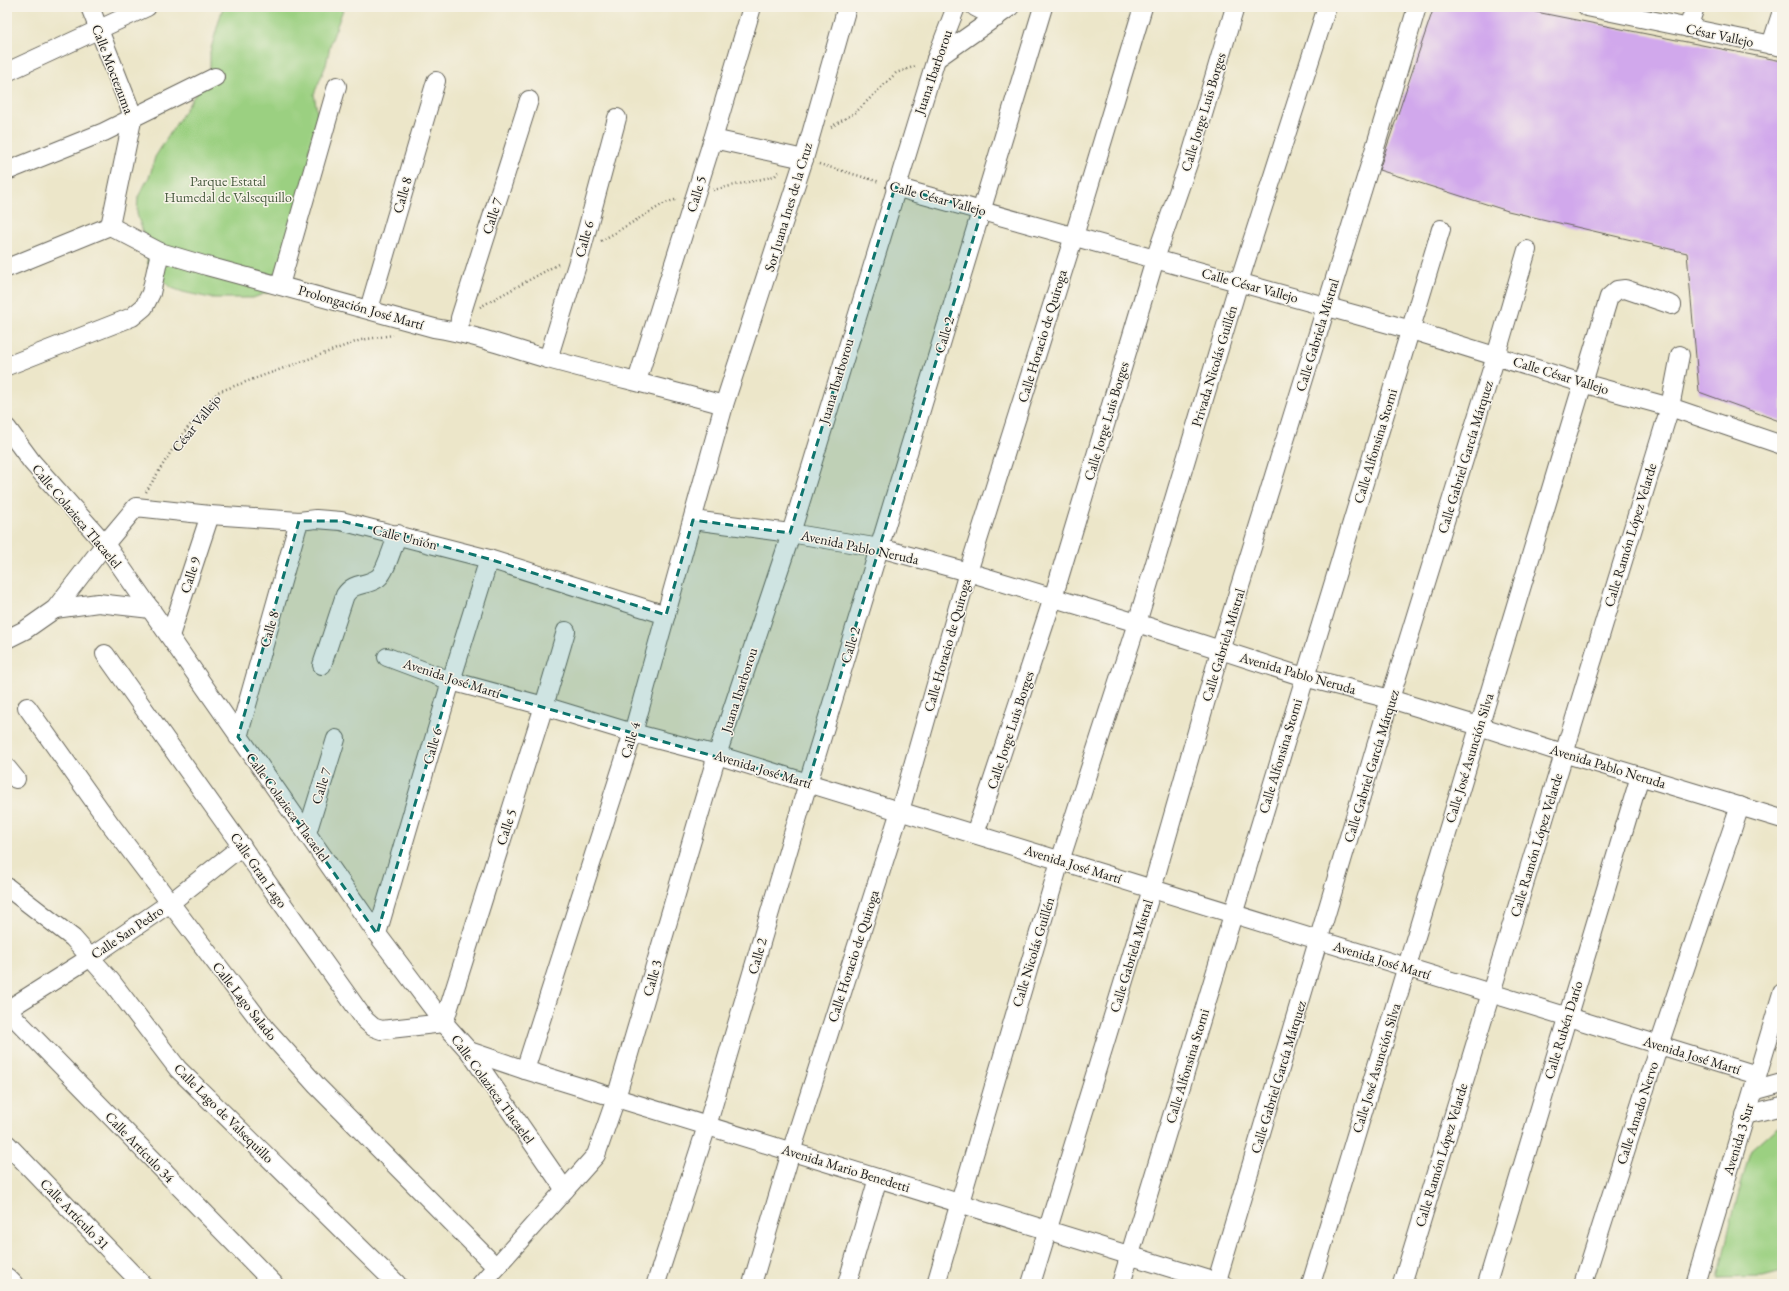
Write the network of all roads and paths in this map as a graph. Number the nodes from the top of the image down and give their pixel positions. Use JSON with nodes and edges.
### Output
{"nodes":[{"id":1,"x":90,"y":7,"type":"edge"},
{"id":2,"x":147,"y":7,"type":"edge"},
{"id":3,"x":752,"y":7,"type":"edge"},
{"id":4,"x":847,"y":7,"type":"edge"},
{"id":5,"x":956,"y":7,"type":"edge"},
{"id":6,"x":975,"y":7,"type":"edge"},
{"id":7,"x":1010,"y":7,"type":"edge"},
{"id":8,"x":1043,"y":7,"type":"edge"},
{"id":9,"x":1143,"y":7,"type":"edge"},
{"id":10,"x":1235,"y":7,"type":"edge"},
{"id":11,"x":1327,"y":7,"type":"edge"},
{"id":12,"x":1417,"y":7,"type":"edge"},
{"id":13,"x":1587,"y":7,"type":"edge"},
{"id":14,"x":1695,"y":7,"type":"edge"},
{"id":15,"x":1612,"y":9,"type":"edge"},
{"id":16,"x":1782,"y":11,"type":"edge"},
{"id":17,"x":996,"y":18,"type":"junction"},
{"id":18,"x":1688,"y":28,"type":"junction"},
{"id":19,"x":98,"y":29,"type":"junction"},
{"id":20,"x":1776,"y":46,"type":"edge"},
{"id":21,"x":936,"y":60,"type":"junction"},
{"id":22,"x":7,"y":72,"type":"edge"},
{"id":23,"x":215,"y":77,"type":"dead end"},
{"id":24,"x":436,"y":81,"type":"dead end"},
{"id":25,"x":337,"y":86,"type":"dead end"},
{"id":26,"x":529,"y":100,"type":"dead end"},
{"id":27,"x":133,"y":116,"type":"junction"},
{"id":28,"x":617,"y":118,"type":"dead end"},
{"id":29,"x":713,"y":139,"type":"junction"},
{"id":30,"x":804,"y":160,"type":"junction"},
{"id":31,"x":7,"y":171,"type":"edge"},
{"id":32,"x":896,"y":187,"type":"junction"},
{"id":33,"x":982,"y":210,"type":"junction"},
{"id":34,"x":110,"y":226,"type":"junction"},
{"id":35,"x":1441,"y":228,"type":"dead end"},
{"id":36,"x":1074,"y":236,"type":"junction"},
{"id":37,"x":1526,"y":250,"type":"dead end"},
{"id":38,"x":160,"y":252,"type":"junction"},
{"id":39,"x":1155,"y":259,"type":"junction"},
{"id":40,"x":7,"y":268,"type":"edge"},
{"id":41,"x":1239,"y":282,"type":"junction"},
{"id":42,"x":280,"y":284,"type":"junction"},
{"id":43,"x":1672,"y":305,"type":"dead end"},
{"id":44,"x":1326,"y":306,"type":"junction"},
{"id":45,"x":369,"y":309,"type":"junction"},
{"id":46,"x":1411,"y":330,"type":"junction"},
{"id":47,"x":459,"y":332,"type":"junction"},
{"id":48,"x":398,"y":334,"type":"dead end"},
{"id":49,"x":1680,"y":355,"type":"dead end"},
{"id":50,"x":1496,"y":356,"type":"junction"},
{"id":51,"x":548,"y":359,"type":"junction"},
{"id":52,"x":7,"y":366,"type":"edge"},
{"id":53,"x":637,"y":381,"type":"junction"},
{"id":54,"x":1582,"y":383,"type":"junction"},
{"id":55,"x":724,"y":406,"type":"junction"},
{"id":56,"x":1670,"y":407,"type":"junction"},
{"id":57,"x":7,"y":428,"type":"edge"},
{"id":58,"x":1782,"y":445,"type":"edge"},
{"id":59,"x":136,"y":507,"type":"junction"},
{"id":60,"x":210,"y":515,"type":"junction"},
{"id":61,"x":693,"y":520,"type":"junction"},
{"id":62,"x":299,"y":521,"type":"junction"},
{"id":63,"x":790,"y":533,"type":"junction"},
{"id":64,"x":398,"y":534,"type":"junction"},
{"id":65,"x":104,"y":544,"type":"junction"},
{"id":66,"x":880,"y":548,"type":"junction"},
{"id":67,"x":489,"y":559,"type":"junction"},
{"id":68,"x":968,"y":572,"type":"junction"},
{"id":69,"x":1053,"y":598,"type":"junction"},
{"id":70,"x":55,"y":609,"type":"junction"},
{"id":71,"x":151,"y":610,"type":"junction"},
{"id":72,"x":666,"y":615,"type":"junction"},
{"id":73,"x":1137,"y":623,"type":"junction"},
{"id":74,"x":566,"y":631,"type":"dead end"},
{"id":75,"x":170,"y":636,"type":"junction"},
{"id":76,"x":7,"y":639,"type":"edge"},
{"id":77,"x":1220,"y":651,"type":"junction"},
{"id":78,"x":105,"y":654,"type":"dead end"},
{"id":79,"x":387,"y":657,"type":"dead end"},
{"id":80,"x":322,"y":665,"type":"dead end"},
{"id":81,"x":1304,"y":677,"type":"junction"},
{"id":82,"x":450,"y":681,"type":"junction"},
{"id":83,"x":1390,"y":699,"type":"junction"},
{"id":84,"x":544,"y":706,"type":"junction"},
{"id":85,"x":27,"y":707,"type":"dead end"},
{"id":86,"x":1479,"y":726,"type":"junction"},
{"id":87,"x":633,"y":733,"type":"junction"},
{"id":88,"x":238,"y":737,"type":"junction"},
{"id":89,"x":336,"y":738,"type":"dead end"},
{"id":90,"x":1563,"y":754,"type":"junction"},
{"id":91,"x":718,"y":755,"type":"junction"},
{"id":92,"x":1640,"y":776,"type":"junction"},
{"id":93,"x":808,"y":783,"type":"junction"},
{"id":94,"x":1740,"y":806,"type":"junction"},
{"id":95,"x":900,"y":811,"type":"junction"},
{"id":96,"x":1782,"y":819,"type":"edge"},
{"id":97,"x":307,"y":833,"type":"junction"},
{"id":98,"x":976,"y":834,"type":"junction"},
{"id":99,"x":242,"y":846,"type":"junction"},
{"id":100,"x":1060,"y":860,"type":"junction"},
{"id":101,"x":7,"y":887,"type":"edge"},
{"id":102,"x":1152,"y":889,"type":"junction"},
{"id":103,"x":170,"y":903,"type":"junction"},
{"id":104,"x":1233,"y":914,"type":"junction"},
{"id":105,"x":377,"y":934,"type":"junction"},
{"id":106,"x":1319,"y":940,"type":"junction"},
{"id":107,"x":91,"y":957,"type":"junction"},
{"id":108,"x":1406,"y":967,"type":"junction"},
{"id":109,"x":1491,"y":993,"type":"junction"},
{"id":110,"x":1782,"y":993,"type":"edge"},
{"id":111,"x":7,"y":1010,"type":"edge"},
{"id":112,"x":1567,"y":1017,"type":"junction"},
{"id":113,"x":444,"y":1023,"type":"junction"},
{"id":114,"x":1659,"y":1045,"type":"junction"},
{"id":115,"x":469,"y":1051,"type":"junction"},
{"id":116,"x":525,"y":1070,"type":"junction"},
{"id":117,"x":1755,"y":1083,"type":"junction"},
{"id":118,"x":1782,"y":1083,"type":"edge"},
{"id":119,"x":616,"y":1098,"type":"junction"},
{"id":120,"x":1782,"y":1106,"type":"edge"},
{"id":121,"x":1746,"y":1115,"type":"junction"},
{"id":122,"x":707,"y":1126,"type":"junction"},
{"id":123,"x":7,"y":1144,"type":"edge"},
{"id":124,"x":791,"y":1152,"type":"junction"},
{"id":125,"x":878,"y":1178,"type":"junction"},
{"id":126,"x":565,"y":1190,"type":"junction"},
{"id":127,"x":959,"y":1203,"type":"junction"},
{"id":128,"x":1047,"y":1230,"type":"junction"},
{"id":129,"x":1130,"y":1255,"type":"junction"},
{"id":130,"x":496,"y":1267,"type":"junction"},
{"id":131,"x":7,"y":1277,"type":"edge"},
{"id":132,"x":656,"y":1283,"type":"edge"},
{"id":133,"x":1219,"y":1283,"type":"edge"},
{"id":134,"x":14,"y":1284,"type":"edge"},
{"id":135,"x":142,"y":1284,"type":"edge"},
{"id":136,"x":274,"y":1284,"type":"edge"},
{"id":137,"x":397,"y":1284,"type":"edge"},
{"id":138,"x":481,"y":1284,"type":"edge"},
{"id":139,"x":752,"y":1284,"type":"edge"},
{"id":140,"x":847,"y":1284,"type":"edge"},
{"id":141,"x":936,"y":1284,"type":"edge"},
{"id":142,"x":1031,"y":1284,"type":"edge"},
{"id":143,"x":1121,"y":1284,"type":"edge"},
{"id":144,"x":1311,"y":1284,"type":"edge"},
{"id":145,"x":1402,"y":1284,"type":"edge"},
{"id":146,"x":1488,"y":1284,"type":"edge"},
{"id":147,"x":1583,"y":1284,"type":"edge"},
{"id":148,"x":1695,"y":1284,"type":"edge"}],
"edges":[{"from":1,"to":19,"type":"street","name":"Calle Moctezuma"},
{"from":2,"to":19,"type":"street"},
{"from":3,"to":29,"type":"street","name":"Calle 5"},
{"from":4,"to":30,"type":"street","name":"Sor Juana Ines de la Cruz"},
{"from":5,"to":21,"type":"street","name":"Juana Ibarborou"},
{"from":6,"to":17,"type":"street"},
{"from":7,"to":17,"type":"street"},
{"from":8,"to":33,"type":"street","name":"Calle 2"},
{"from":9,"to":36,"type":"street","name":"Calle Horacio de Quiroga"},
{"from":10,"to":39,"type":"street","name":"Calle Jorge Luis Borges"},
{"from":11,"to":41,"type":"street","name":"Privada Nicolás Guillén"},
{"from":12,"to":44,"type":"street","name":"Calle Gabriela Mistral"},
{"from":13,"to":15,"type":"street","name":"César Vallejo"},
{"from":14,"to":18,"type":"street"},
{"from":15,"to":18,"type":"street","name":"César Vallejo"},
{"from":16,"to":20,"type":"street"},
{"from":17,"to":21,"type":"street"},
{"from":18,"to":20,"type":"street","name":"César Vallejo"},
{"from":19,"to":22,"type":"street"},
{"from":19,"to":27,"type":"street","name":"Calle Moctezuma"},
{"from":21,"to":32,"type":"street","name":"Juana Ibarborou"},
{"from":23,"to":27,"type":"street"},
{"from":24,"to":45,"type":"street","name":"Calle 8"},
{"from":25,"to":42,"type":"street"},
{"from":26,"to":47,"type":"street","name":"Calle 7"},
{"from":27,"to":31,"type":"street"},
{"from":27,"to":34,"type":"street","name":"Calle Moctezuma"},
{"from":28,"to":51,"type":"street","name":"Calle 6"},
{"from":29,"to":30,"type":"street"},
{"from":29,"to":53,"type":"street","name":"Calle 5"},
{"from":30,"to":32,"type":"path","name":"Calle César Vallejo"},
{"from":30,"to":55,"type":"street","name":"Sor Juana Ines de la Cruz"},
{"from":32,"to":33,"type":"street","name":"Calle César Vallejo"},
{"from":32,"to":63,"type":"street","name":"Juana Ibarborou"},
{"from":33,"to":36,"type":"street","name":"Calle César Vallejo"},
{"from":33,"to":66,"type":"street","name":"Calle 2"},
{"from":34,"to":38,"type":"street","name":"Prolongación José Martí"},
{"from":34,"to":40,"type":"street"},
{"from":35,"to":46,"type":"street","name":"Calle Alfonsina Storni"},
{"from":36,"to":39,"type":"street","name":"Calle César Vallejo"},
{"from":36,"to":68,"type":"street","name":"Calle Horacio de Quiroga"},
{"from":37,"to":50,"type":"street","name":"Calle Gabriel García Márquez"},
{"from":38,"to":42,"type":"street","name":"Prolongación José Martí"},
{"from":38,"to":52,"type":"street"},
{"from":39,"to":41,"type":"street","name":"Calle César Vallejo"},
{"from":39,"to":69,"type":"street","name":"Calle Jorge Luis Borges"},
{"from":41,"to":44,"type":"street","name":"Calle César Vallejo"},
{"from":41,"to":73,"type":"street","name":"Privada Nicolás Guillén"},
{"from":42,"to":45,"type":"street","name":"Prolongación José Martí"},
{"from":43,"to":54,"type":"street","name":"Calle José Asunción Silva"},
{"from":44,"to":46,"type":"street","name":"Calle César Vallejo"},
{"from":44,"to":77,"type":"street","name":"Calle Gabriela Mistral"},
{"from":45,"to":47,"type":"street","name":"Prolongación José Martí"},
{"from":46,"to":50,"type":"street","name":"Calle César Vallejo"},
{"from":46,"to":81,"type":"street","name":"Calle Alfonsina Storni"},
{"from":47,"to":51,"type":"street","name":"Prolongación José Martí"},
{"from":48,"to":59,"type":"path","name":"César Vallejo"},
{"from":49,"to":56,"type":"street"},
{"from":50,"to":54,"type":"street","name":"Calle César Vallejo"},
{"from":50,"to":83,"type":"street","name":"Calle Gabriel García Márquez"},
{"from":51,"to":53,"type":"street","name":"Prolongación José Martí"},
{"from":53,"to":55,"type":"street","name":"Prolongación José Martí"},
{"from":54,"to":56,"type":"street","name":"Calle César Vallejo"},
{"from":54,"to":86,"type":"street","name":"Calle José Asunción Silva"},
{"from":55,"to":61,"type":"street","name":"Calle 4"},
{"from":56,"to":58,"type":"street","name":"Calle César Vallejo"},
{"from":56,"to":90,"type":"street","name":"Calle Ramón López Velarde"},
{"from":57,"to":65,"type":"street","name":"Calle Colazieca Tlacaelel"},
{"from":59,"to":60,"type":"street","name":"Calle Unión"},
{"from":59,"to":65,"type":"street"},
{"from":60,"to":62,"type":"street","name":"Calle Unión"},
{"from":60,"to":75,"type":"street","name":"Calle 9"},
{"from":61,"to":63,"type":"street","name":"Avenida Pablo Neruda"},
{"from":61,"to":72,"type":"street","name":"Calle 4"},
{"from":62,"to":64,"type":"street","name":"Calle Unión"},
{"from":62,"to":88,"type":"street","name":"Calle 8"},
{"from":63,"to":66,"type":"street","name":"Avenida Pablo Neruda"},
{"from":63,"to":91,"type":"street","name":"Juana Ibarborou"},
{"from":64,"to":67,"type":"street","name":"Calle Unión"},
{"from":64,"to":80,"type":"street"},
{"from":65,"to":70,"type":"street"},
{"from":65,"to":71,"type":"street","name":"Calle Colazieca Tlacaelel"},
{"from":66,"to":68,"type":"street","name":"Avenida Pablo Neruda"},
{"from":66,"to":93,"type":"street","name":"Calle 2"},
{"from":67,"to":72,"type":"street","name":"Calle Unión"},
{"from":67,"to":82,"type":"street","name":"Calle 6"},
{"from":68,"to":69,"type":"street","name":"Avenida Pablo Neruda"},
{"from":68,"to":95,"type":"street","name":"Calle Horacio de Quiroga"},
{"from":69,"to":73,"type":"street","name":"Avenida Pablo Neruda"},
{"from":69,"to":98,"type":"street","name":"Calle Jorge Luis Borges"},
{"from":70,"to":71,"type":"street"},
{"from":70,"to":76,"type":"street"},
{"from":71,"to":75,"type":"street","name":"Calle Colazieca Tlacaelel"},
{"from":72,"to":87,"type":"street","name":"Calle 4"},
{"from":73,"to":77,"type":"street","name":"Avenida Pablo Neruda"},
{"from":73,"to":100,"type":"street","name":"Calle Nicolás Guillén"},
{"from":74,"to":84,"type":"street","name":"Calle 5"},
{"from":75,"to":88,"type":"street","name":"Calle Colazieca Tlacaelel"},
{"from":77,"to":81,"type":"street","name":"Avenida Pablo Neruda"},
{"from":77,"to":102,"type":"street","name":"Calle Gabriela Mistral"},
{"from":78,"to":99,"type":"street","name":"Calle Gran Lago"},
{"from":79,"to":82,"type":"street","name":"Avenida José Martí"},
{"from":81,"to":83,"type":"street","name":"Avenida Pablo Neruda"},
{"from":81,"to":104,"type":"street","name":"Calle Alfonsina Storni"},
{"from":82,"to":84,"type":"street","name":"Avenida José Martí"},
{"from":82,"to":105,"type":"street","name":"Calle 6"},
{"from":83,"to":86,"type":"street","name":"Avenida Pablo Neruda"},
{"from":83,"to":106,"type":"street","name":"Calle Gabriel García Márquez"},
{"from":84,"to":87,"type":"street","name":"Avenida José Martí"},
{"from":84,"to":113,"type":"street","name":"Calle 5"},
{"from":85,"to":103,"type":"street","name":"Calle Lago Salado"},
{"from":86,"to":90,"type":"street","name":"Avenida Pablo Neruda"},
{"from":86,"to":108,"type":"street","name":"Calle José Asunción Silva"},
{"from":87,"to":91,"type":"street","name":"Avenida José Martí"},
{"from":87,"to":116,"type":"street","name":"Calle 4"},
{"from":88,"to":97,"type":"street","name":"Calle Colazieca Tlacaelel"},
{"from":89,"to":97,"type":"street","name":"Calle 7"},
{"from":90,"to":92,"type":"street","name":"Avenida Pablo Neruda"},
{"from":90,"to":109,"type":"street","name":"Calle Ramón López Velarde"},
{"from":91,"to":93,"type":"street","name":"Avenida José Martí"},
{"from":91,"to":119,"type":"street","name":"Calle 3"},
{"from":92,"to":94,"type":"street","name":"Avenida Pablo Neruda"},
{"from":92,"to":112,"type":"street","name":"Calle Rubén Darío"},
{"from":93,"to":95,"type":"street","name":"Avenida José Martí"},
{"from":93,"to":122,"type":"street","name":"Calle 2"},
{"from":94,"to":96,"type":"street","name":"Avenida Pablo Neruda"},
{"from":94,"to":114,"type":"street","name":"Calle Amado Nervo"},
{"from":95,"to":98,"type":"street","name":"Avenida José Martí"},
{"from":95,"to":124,"type":"street","name":"Calle Horacio de Quiroga"},
{"from":97,"to":105,"type":"street","name":"Calle Colazieca Tlacaelel"},
{"from":98,"to":100,"type":"street","name":"Avenida José Martí"},
{"from":99,"to":103,"type":"street","name":"Calle San Pedro"},
{"from":99,"to":113,"type":"street","name":"Calle Gran Lago"},
{"from":100,"to":102,"type":"street","name":"Avenida José Martí"},
{"from":100,"to":127,"type":"street","name":"Calle Nicolás Guillén"},
{"from":101,"to":107,"type":"street","name":"Calle Lago de Valsequillo"},
{"from":102,"to":104,"type":"street","name":"Avenida José Martí"},
{"from":102,"to":128,"type":"street","name":"Calle Gabriela Mistral"},
{"from":103,"to":107,"type":"street","name":"Calle San Pedro"},
{"from":103,"to":130,"type":"street","name":"Calle Lago Salado"},
{"from":104,"to":106,"type":"street","name":"Avenida José Martí"},
{"from":104,"to":129,"type":"street","name":"Calle Alfonsina Storni"},
{"from":105,"to":113,"type":"street","name":"Calle Colazieca Tlacaelel"},
{"from":106,"to":108,"type":"street","name":"Avenida José Martí"},
{"from":106,"to":133,"type":"street","name":"Calle Gabriel García Márquez"},
{"from":107,"to":111,"type":"street","name":"Calle San Pedro"},
{"from":107,"to":137,"type":"street","name":"Calle Lago de Valsequillo"},
{"from":108,"to":109,"type":"street","name":"Avenida José Martí"},
{"from":108,"to":144,"type":"street","name":"Calle José Asunción Silva"},
{"from":109,"to":112,"type":"street","name":"Avenida José Martí"},
{"from":109,"to":145,"type":"street","name":"Calle Ramón López Velarde"},
{"from":110,"to":117,"type":"street","name":"Avenida 3 Sur"},
{"from":111,"to":136,"type":"street","name":"Calle Artículo 34"},
{"from":112,"to":114,"type":"street","name":"Avenida José Martí"},
{"from":112,"to":146,"type":"street","name":"Calle Rubén Darío"},
{"from":113,"to":115,"type":"street","name":"Calle Colazieca Tlacaelel"},
{"from":114,"to":117,"type":"street","name":"Avenida José Martí"},
{"from":114,"to":147,"type":"street","name":"Calle Amado Nervo"},
{"from":115,"to":116,"type":"street","name":"Avenida Mario Benedetti"},
{"from":115,"to":126,"type":"street","name":"Calle Colazieca Tlacaelel"},
{"from":116,"to":119,"type":"street","name":"Avenida Mario Benedetti"},
{"from":117,"to":118,"type":"street"},
{"from":117,"to":121,"type":"street","name":"Avenida 3 Sur"},
{"from":119,"to":122,"type":"street","name":"Avenida Mario Benedetti"},
{"from":119,"to":126,"type":"street","name":"Calle 3"},
{"from":120,"to":121,"type":"street"},
{"from":121,"to":148,"type":"street","name":"Avenida 3 Sur"},
{"from":122,"to":124,"type":"street","name":"Avenida Mario Benedetti"},
{"from":122,"to":132,"type":"street","name":"Calle 2"},
{"from":123,"to":135,"type":"street","name":"Calle Artículo 31"},
{"from":124,"to":125,"type":"street","name":"Avenida Mario Benedetti"},
{"from":124,"to":139,"type":"street","name":"Calle Horacio de Quiroga"},
{"from":125,"to":127,"type":"street","name":"Avenida Mario Benedetti"},
{"from":125,"to":140,"type":"street"},
{"from":126,"to":130,"type":"street","name":"Calle 3"},
{"from":127,"to":128,"type":"street","name":"Avenida Mario Benedetti"},
{"from":127,"to":141,"type":"street","name":"Calle Nicolás Guillén"},
{"from":128,"to":129,"type":"street","name":"Avenida Mario Benedetti"},
{"from":128,"to":142,"type":"street","name":"Calle Gabriela Mistral"},
{"from":129,"to":133,"type":"street","name":"Avenida Mario Benedetti"},
{"from":129,"to":143,"type":"street","name":"Calle Alfonsina Storni"},
{"from":130,"to":138,"type":"street","name":"Calle 3"},
{"from":131,"to":134,"type":"street"}]}
